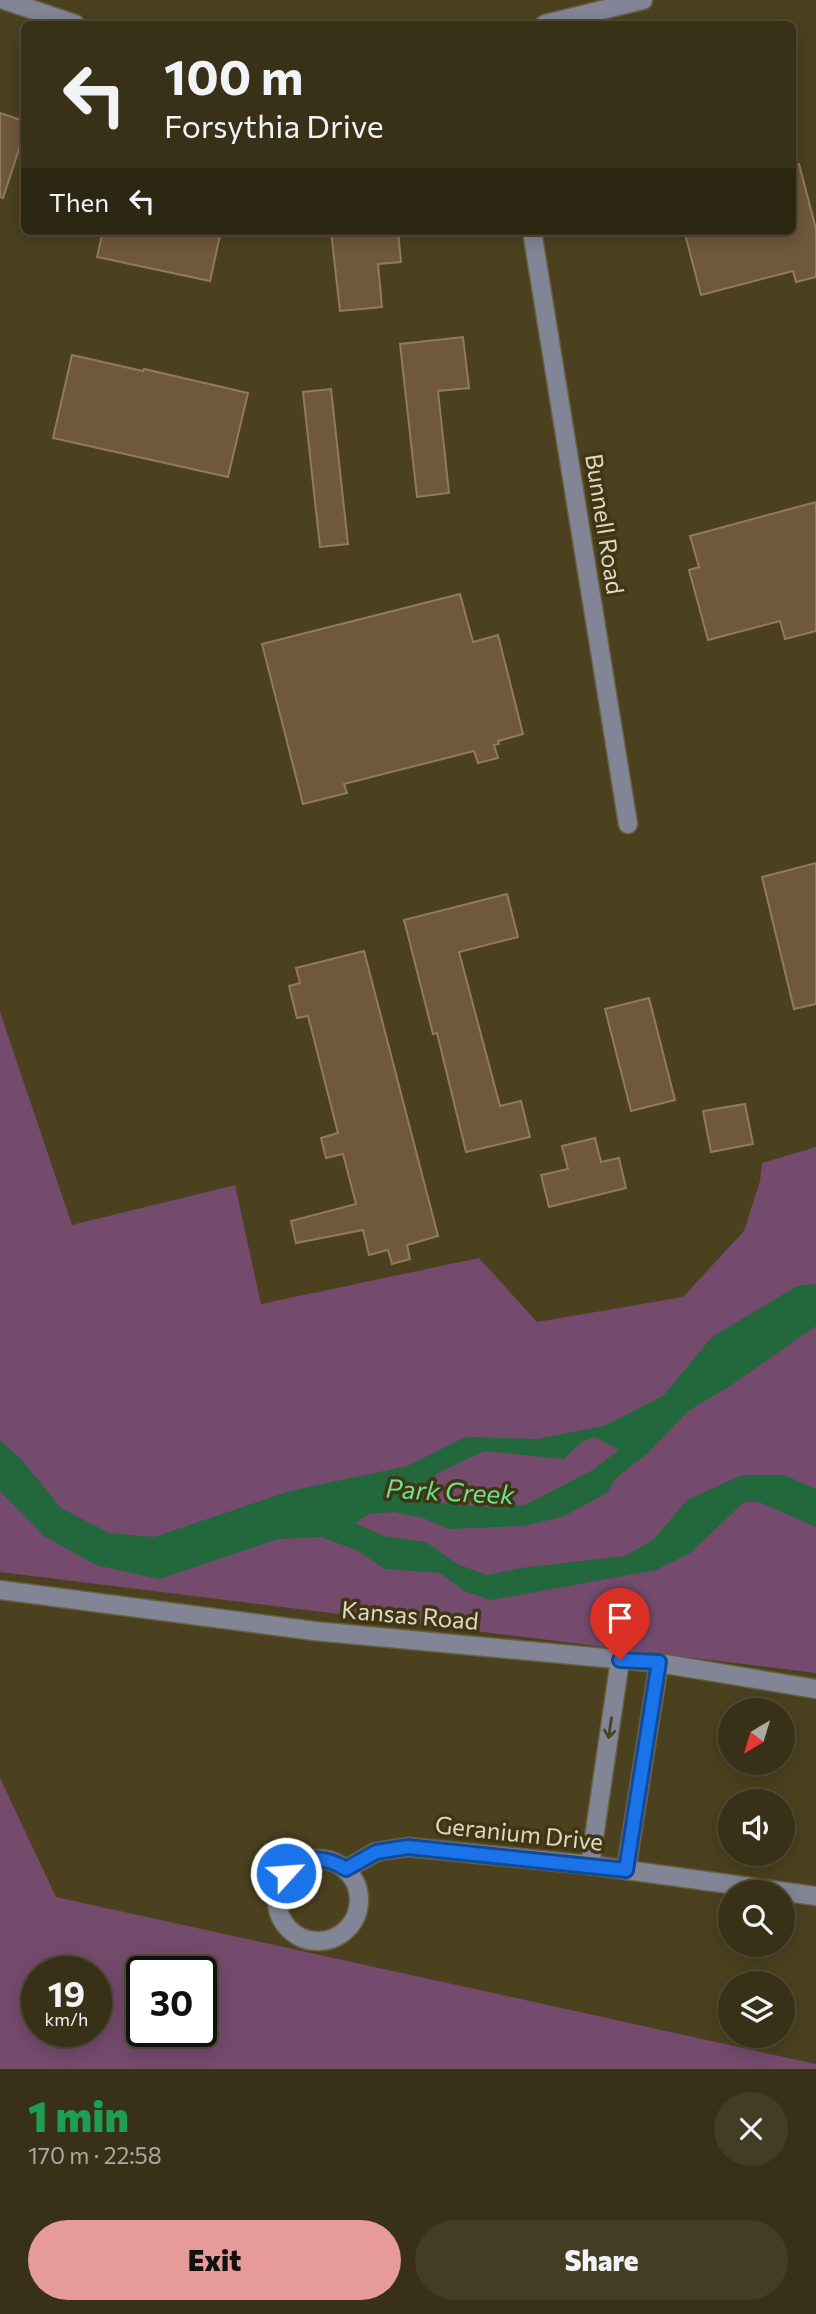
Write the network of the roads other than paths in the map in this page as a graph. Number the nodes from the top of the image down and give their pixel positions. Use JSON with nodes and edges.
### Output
{"nodes":[{"id":1,"x":4,"y":0,"type":"edge"},
{"id":2,"x":643,"y":0,"type":"edge"},
{"id":3,"x":66,"y":21,"type":"edge"},
{"id":4,"x":557,"y":21,"type":"edge"},
{"id":5,"x":533,"y":235,"type":"edge"},
{"id":6,"x":628,"y":824,"type":"dead end"},
{"id":7,"x":0,"y":1590,"type":"edge"},
{"id":8,"x":620,"y":1660,"type":"junction"},
{"id":9,"x":659,"y":1662,"type":"junction"},
{"id":10,"x":816,"y":1689,"type":"edge"},
{"id":11,"x":590,"y":1866,"type":"junction"},
{"id":12,"x":346,"y":1869,"type":"junction"},
{"id":13,"x":626,"y":1870,"type":"junction"},
{"id":14,"x":816,"y":1896,"type":"edge"}],
"edges":[{"from":1,"to":3,"type":"street"},
{"from":2,"to":4,"type":"street"},
{"from":5,"to":6,"type":"street","name":"Bunnell Road"},
{"from":7,"to":8,"type":"street","name":"Kansas Road"},
{"from":8,"to":9,"type":"street","name":"Kansas Road"},
{"from":8,"to":11,"type":"street","one_way":true},
{"from":9,"to":10,"type":"street","name":"Kansas Road"},
{"from":9,"to":13,"type":"street"},
{"from":11,"to":12,"type":"street","name":"Geranium Drive"},
{"from":11,"to":13,"type":"street","name":"Geranium Drive"},
{"from":12,"to":12,"type":"street"},
{"from":13,"to":14,"type":"street","name":"Geranium Drive"}]}
